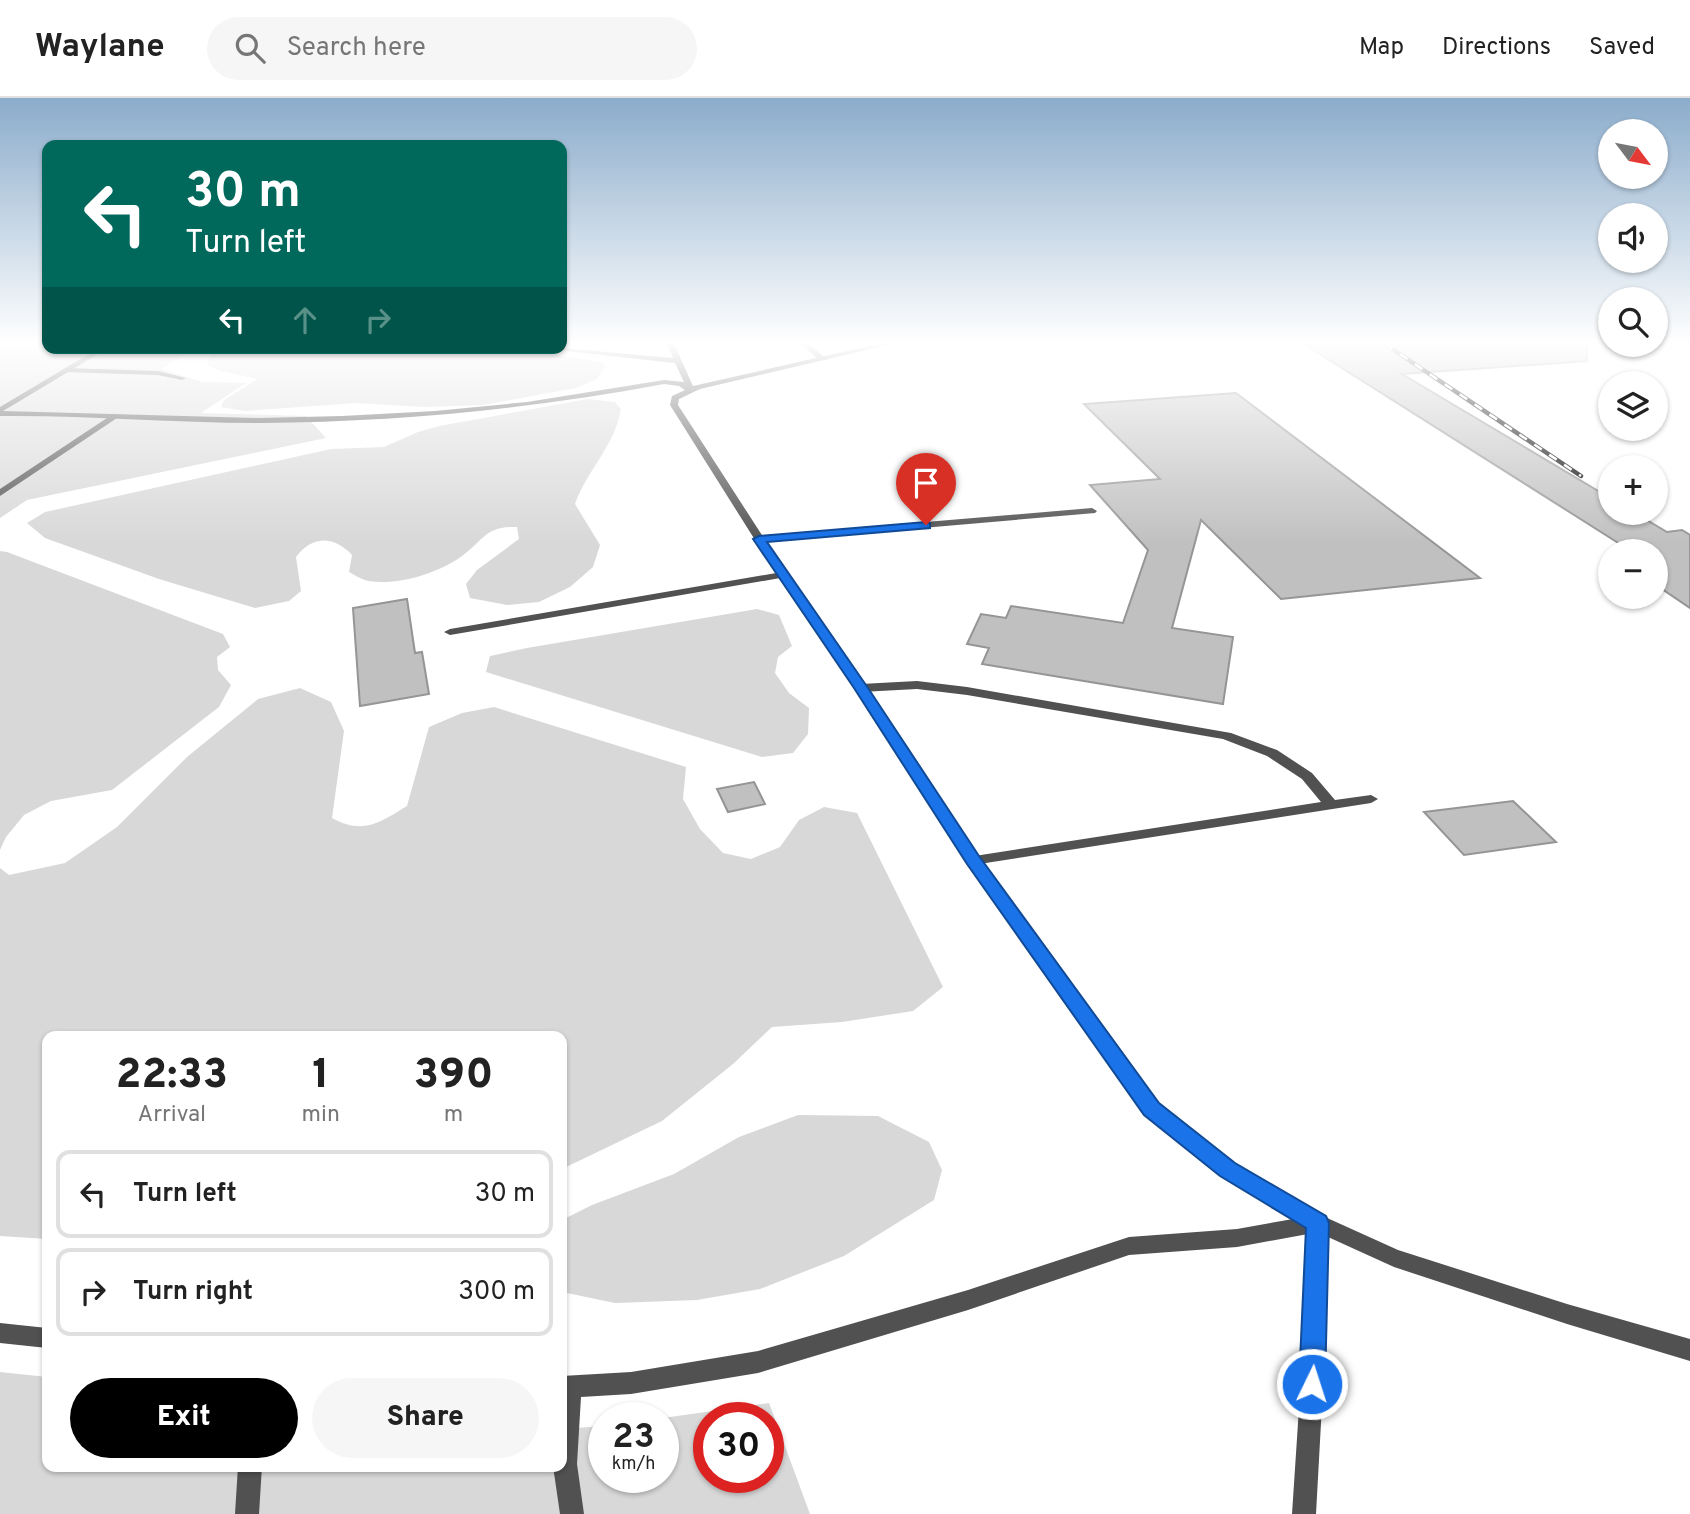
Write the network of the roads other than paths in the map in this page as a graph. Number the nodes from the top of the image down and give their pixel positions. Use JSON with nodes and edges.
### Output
{"nodes":[{"id":1,"x":467,"y":410,"type":"edge"},
{"id":2,"x":677,"y":410,"type":"edge"},
{"id":3,"x":0,"y":412,"type":"edge"},
{"id":4,"x":116,"y":416,"type":"junction"},
{"id":5,"x":0,"y":493,"type":"edge"},
{"id":6,"x":1092,"y":511,"type":"dead end"},
{"id":7,"x":759,"y":539,"type":"junction"},
{"id":8,"x":782,"y":575,"type":"junction"},
{"id":9,"x":450,"y":632,"type":"dead end"},
{"id":10,"x":861,"y":688,"type":"junction"},
{"id":11,"x":1371,"y":799,"type":"dead end"},
{"id":12,"x":1331,"y":805,"type":"junction"},
{"id":13,"x":973,"y":860,"type":"junction"},
{"id":14,"x":1318,"y":1223,"type":"junction"},
{"id":15,"x":0,"y":1333,"type":"edge"},
{"id":16,"x":42,"y":1337,"type":"edge"},
{"id":17,"x":1690,"y":1350,"type":"edge"},
{"id":18,"x":567,"y":1388,"type":"edge"},
{"id":19,"x":250,"y":1472,"type":"edge"},
{"id":20,"x":566,"y":1472,"type":"edge"},
{"id":21,"x":247,"y":1514,"type":"edge"},
{"id":22,"x":572,"y":1514,"type":"edge"},
{"id":23,"x":1304,"y":1514,"type":"edge"}],
"edges":[{"from":1,"to":4,"type":"street"},
{"from":2,"to":7,"type":"street"},
{"from":3,"to":4,"type":"street"},
{"from":4,"to":5,"type":"street"},
{"from":6,"to":7,"type":"street"},
{"from":7,"to":8,"type":"street"},
{"from":8,"to":9,"type":"street"},
{"from":8,"to":10,"type":"street"},
{"from":10,"to":12,"type":"street"},
{"from":10,"to":13,"type":"street"},
{"from":11,"to":12,"type":"street"},
{"from":12,"to":13,"type":"street"},
{"from":13,"to":14,"type":"street"},
{"from":14,"to":17,"type":"street"},
{"from":14,"to":18,"type":"street"},
{"from":14,"to":23,"type":"street"},
{"from":15,"to":16,"type":"street"},
{"from":19,"to":21,"type":"street"},
{"from":20,"to":22,"type":"street"}]}
